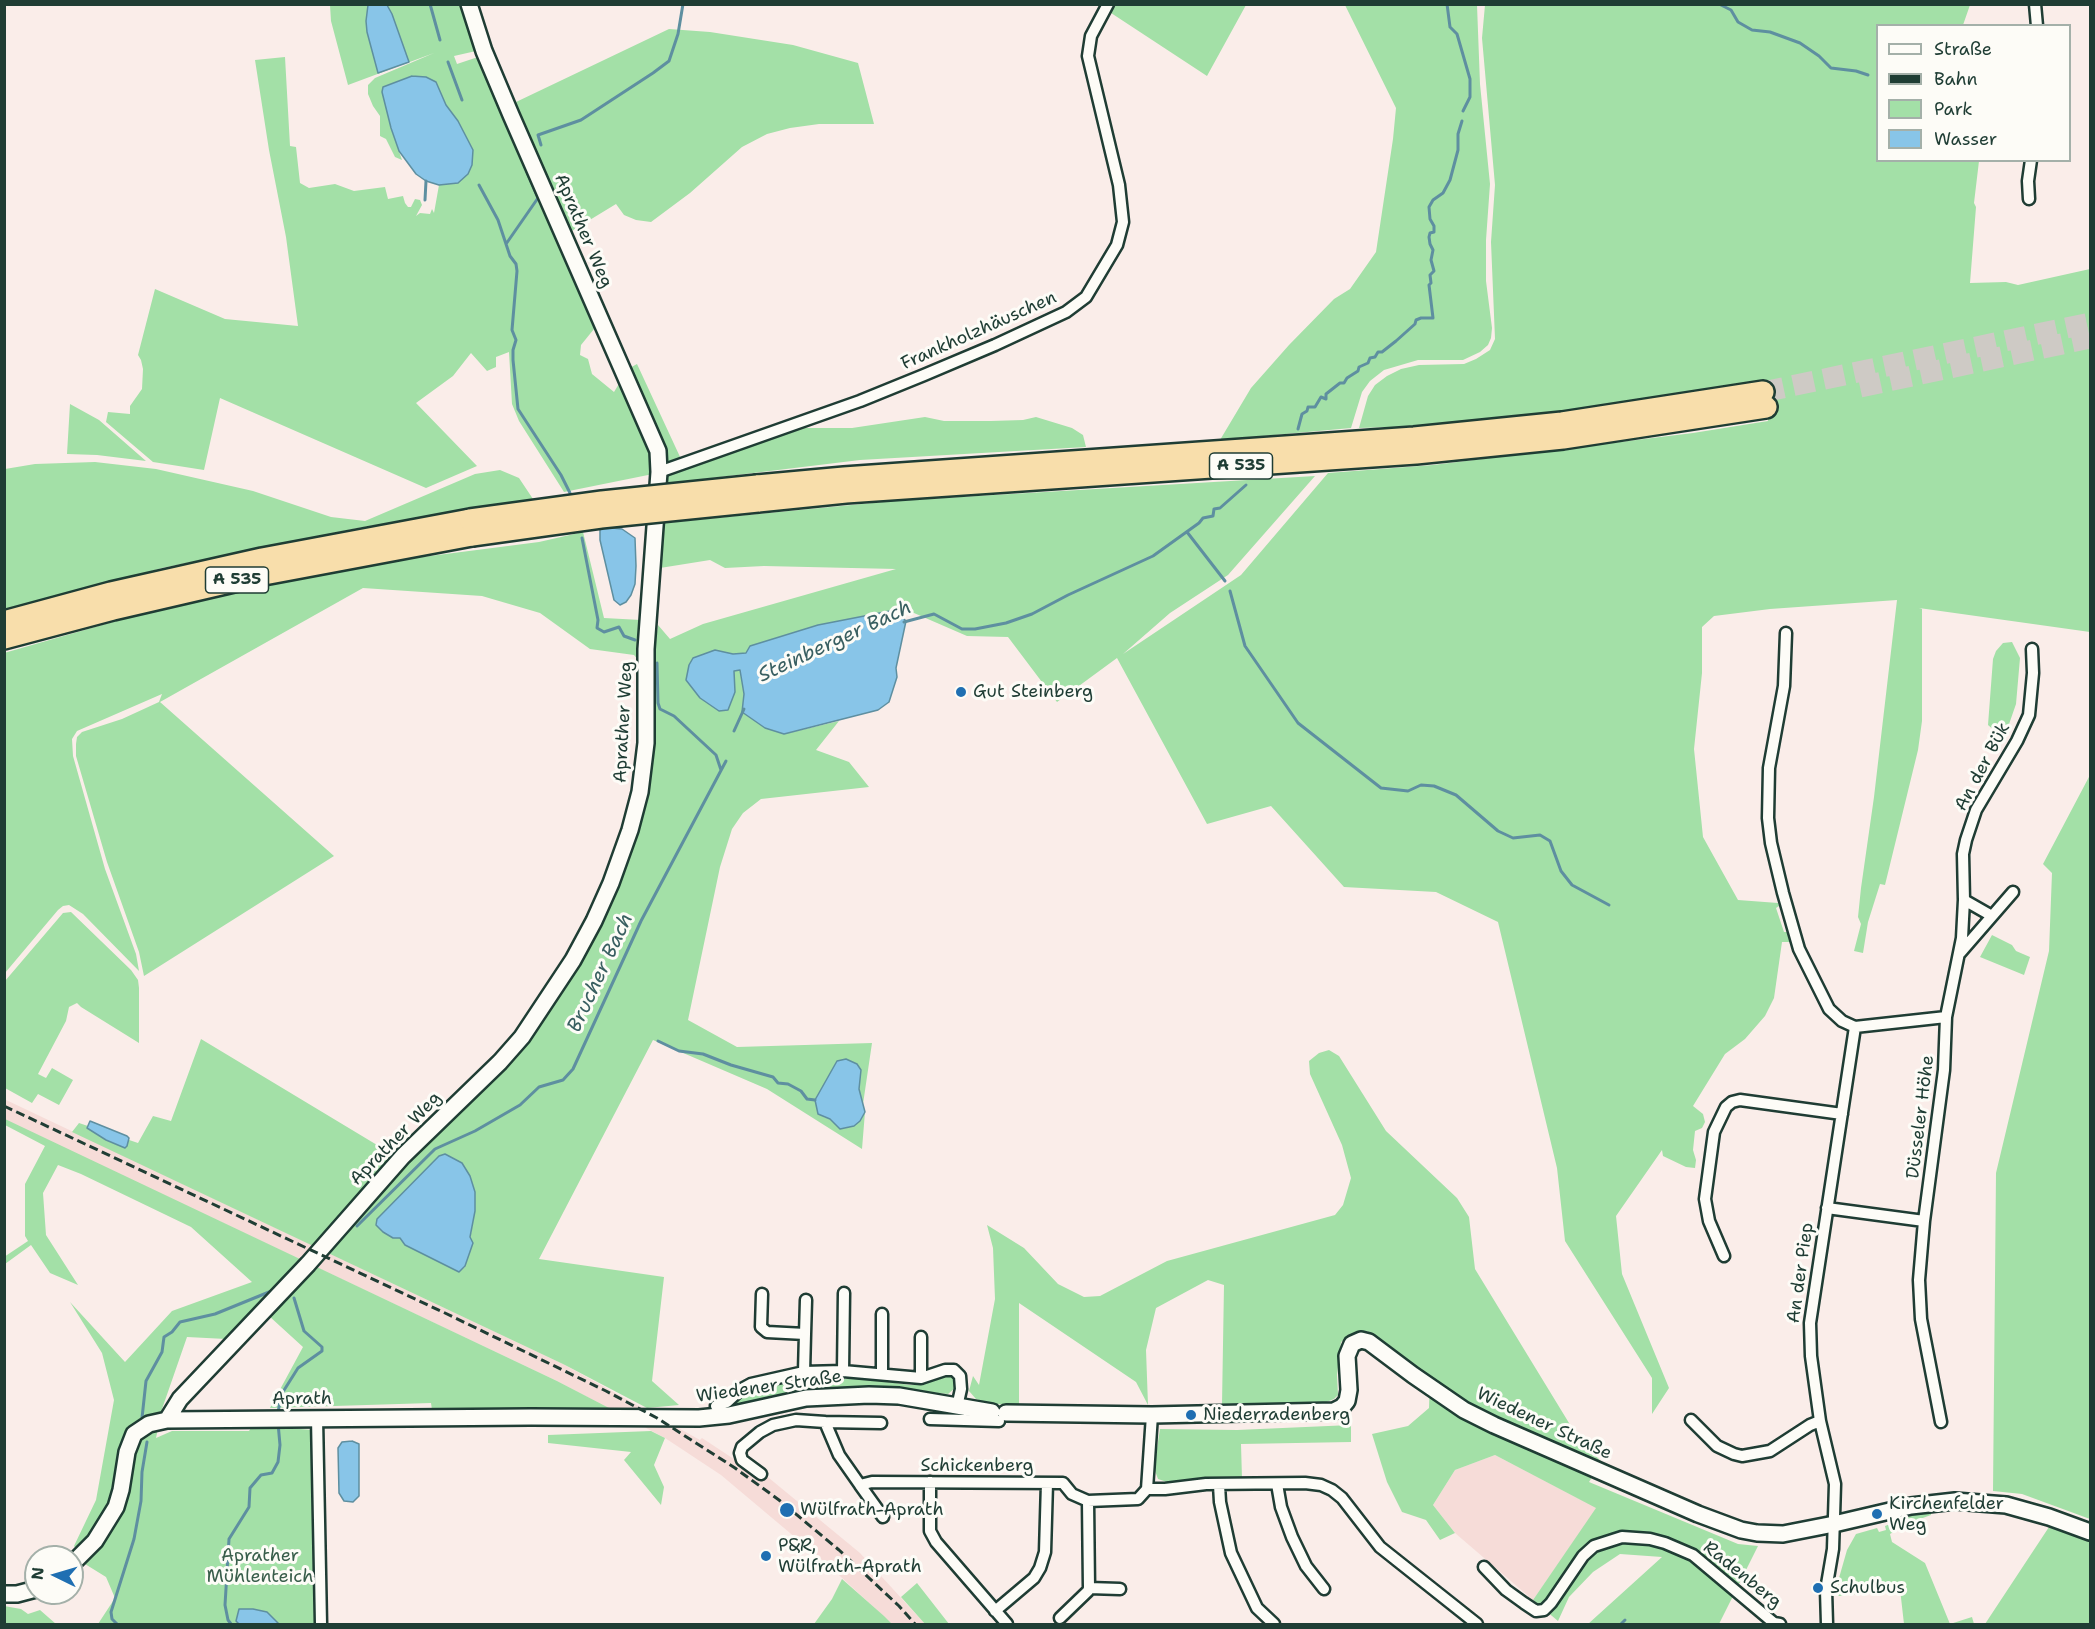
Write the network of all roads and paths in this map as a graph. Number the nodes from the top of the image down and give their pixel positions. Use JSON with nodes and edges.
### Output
{"nodes":[{"id":1,"x":469,"y":4,"type":"edge"},
{"id":2,"x":1108,"y":4,"type":"edge"},
{"id":3,"x":2035,"y":4,"type":"edge"},
{"id":4,"x":2037,"y":24,"type":"edge"},
{"id":5,"x":2031,"y":162,"type":"edge"},
{"id":6,"x":2029,"y":199,"type":"dead end"},
{"id":7,"x":1764,"y":400,"type":"tunnel mouth"},
{"id":8,"x":659,"y":472,"type":"junction"},
{"id":9,"x":471,"y":528,"type":"junction"},
{"id":10,"x":4,"y":622,"type":"edge"},
{"id":11,"x":1786,"y":633,"type":"dead end"},
{"id":12,"x":4,"y":638,"type":"edge"},
{"id":13,"x":2032,"y":650,"type":"dead end"},
{"id":14,"x":2013,"y":892,"type":"dead end"},
{"id":15,"x":1964,"y":900,"type":"junction"},
{"id":16,"x":1992,"y":916,"type":"junction"},
{"id":17,"x":1959,"y":953,"type":"junction"},
{"id":18,"x":1946,"y":1017,"type":"junction"},
{"id":19,"x":1855,"y":1027,"type":"junction"},
{"id":20,"x":1842,"y":1114,"type":"junction"},
{"id":21,"x":1827,"y":1208,"type":"junction"},
{"id":22,"x":1924,"y":1221,"type":"junction"},
{"id":23,"x":1724,"y":1256,"type":"dead end"},
{"id":24,"x":762,"y":1293,"type":"dead end"},
{"id":25,"x":844,"y":1293,"type":"dead end"},
{"id":26,"x":806,"y":1300,"type":"dead end"},
{"id":27,"x":882,"y":1314,"type":"dead end"},
{"id":28,"x":805,"y":1334,"type":"junction"},
{"id":29,"x":921,"y":1337,"type":"dead end"},
{"id":30,"x":843,"y":1371,"type":"junction"},
{"id":31,"x":804,"y":1372,"type":"junction"},
{"id":32,"x":882,"y":1374,"type":"junction"},
{"id":33,"x":921,"y":1378,"type":"junction"},
{"id":34,"x":716,"y":1406,"type":"dead end"},
{"id":35,"x":957,"y":1407,"type":"junction"},
{"id":36,"x":1152,"y":1415,"type":"junction"},
{"id":37,"x":622,"y":1417,"type":"joint"},
{"id":38,"x":996,"y":1417,"type":"junction"},
{"id":39,"x":317,"y":1418,"type":"junction"},
{"id":40,"x":930,"y":1419,"type":"dead end"},
{"id":41,"x":167,"y":1420,"type":"junction"},
{"id":42,"x":1691,"y":1420,"type":"dead end"},
{"id":43,"x":1820,"y":1420,"type":"junction"},
{"id":44,"x":825,"y":1422,"type":"junction"},
{"id":45,"x":1941,"y":1422,"type":"dead end"},
{"id":46,"x":881,"y":1423,"type":"dead end"},
{"id":47,"x":761,"y":1474,"type":"dead end"},
{"id":48,"x":930,"y":1482,"type":"junction"},
{"id":49,"x":1047,"y":1483,"type":"junction"},
{"id":50,"x":1277,"y":1484,"type":"junction"},
{"id":51,"x":860,"y":1485,"type":"junction"},
{"id":52,"x":1219,"y":1485,"type":"junction"},
{"id":53,"x":1147,"y":1489,"type":"junction"},
{"id":54,"x":1088,"y":1501,"type":"junction"},
{"id":55,"x":883,"y":1517,"type":"dead end"},
{"id":56,"x":1834,"y":1524,"type":"junction"},
{"id":57,"x":2091,"y":1532,"type":"edge"},
{"id":58,"x":84,"y":1552,"type":"edge"},
{"id":59,"x":1484,"y":1567,"type":"dead end"},
{"id":60,"x":1089,"y":1588,"type":"junction"},
{"id":61,"x":1120,"y":1589,"type":"dead end"},
{"id":62,"x":1324,"y":1589,"type":"dead end"},
{"id":63,"x":24,"y":1592,"type":"edge"},
{"id":64,"x":4,"y":1594,"type":"edge"},
{"id":65,"x":996,"y":1611,"type":"junction"},
{"id":66,"x":1060,"y":1618,"type":"dead end"},
{"id":67,"x":321,"y":1624,"type":"edge"},
{"id":68,"x":1007,"y":1624,"type":"edge"},
{"id":69,"x":1274,"y":1624,"type":"edge"},
{"id":70,"x":1477,"y":1624,"type":"edge"},
{"id":71,"x":1780,"y":1624,"type":"edge"},
{"id":72,"x":1827,"y":1624,"type":"edge"}],
"edges":[{"from":1,"to":8,"type":"main road","name":"Aprather Weg"},
{"from":2,"to":8,"type":"street","name":"Frankholzhäuschen"},
{"from":3,"to":4,"type":"street"},
{"from":5,"to":6,"type":"street"},
{"from":7,"to":9,"type":"highway","number":"A 535","bridge":true},
{"from":8,"to":41,"type":"main road","name":"Aprather Weg"},
{"from":9,"to":10,"type":"highway","number":"A 535"},
{"from":9,"to":12,"type":"highway","number":"A 535"},
{"from":11,"to":19,"type":"street"},
{"from":13,"to":15,"type":"street","name":"An der Bük"},
{"from":14,"to":16,"type":"street"},
{"from":15,"to":16,"type":"street"},
{"from":15,"to":17,"type":"street","name":"An der Bük"},
{"from":16,"to":17,"type":"street"},
{"from":17,"to":18,"type":"street","name":"An der Bük"},
{"from":18,"to":19,"type":"street"},
{"from":18,"to":22,"type":"street","name":"Düsseler Höhe"},
{"from":19,"to":20,"type":"street","name":"An der Piep"},
{"from":20,"to":21,"type":"street","name":"An der Piep"},
{"from":20,"to":23,"type":"street"},
{"from":21,"to":22,"type":"street"},
{"from":21,"to":43,"type":"street","name":"An der Piep"},
{"from":22,"to":45,"type":"street","name":"Düsseler Höhe"},
{"from":24,"to":28,"type":"street"},
{"from":25,"to":30,"type":"street","name":"Wiedener Straße"},
{"from":26,"to":28,"type":"street","name":"Wiedener Straße"},
{"from":27,"to":32,"type":"street"},
{"from":28,"to":31,"type":"street","name":"Wiedener Straße"},
{"from":29,"to":33,"type":"street"},
{"from":30,"to":31,"type":"street","name":"Wiedener Straße"},
{"from":30,"to":32,"type":"street","name":"Wiedener Straße"},
{"from":31,"to":34,"type":"street","name":"Wiedener Straße"},
{"from":32,"to":33,"type":"street","name":"Wiedener Straße"},
{"from":33,"to":35,"type":"street","name":"Wiedener Straße"},
{"from":35,"to":37,"type":"main road","name":"Wiedener Straße"},
{"from":35,"to":38,"type":"main road","name":"Wiedener Straße"},
{"from":36,"to":38,"type":"main road","name":"Wiedener Straße"},
{"from":36,"to":53,"type":"street"},
{"from":36,"to":56,"type":"main road","name":"Wiedener Straße"},
{"from":37,"to":39,"type":"main road","name":"Aprath"},
{"from":38,"to":40,"type":"street"},
{"from":39,"to":41,"type":"main road","name":"Aprath"},
{"from":39,"to":67,"type":"street"},
{"from":41,"to":58,"type":"main road","name":"Aprath"},
{"from":42,"to":43,"type":"street"},
{"from":43,"to":56,"type":"street","name":"An der Piep"},
{"from":44,"to":46,"type":"street"},
{"from":44,"to":47,"type":"street"},
{"from":44,"to":51,"type":"street"},
{"from":48,"to":49,"type":"street","name":"Schickenberg"},
{"from":48,"to":51,"type":"street","name":"Schickenberg"},
{"from":48,"to":65,"type":"street"},
{"from":49,"to":54,"type":"street","name":"Schickenberg"},
{"from":49,"to":65,"type":"street"},
{"from":50,"to":52,"type":"street"},
{"from":50,"to":62,"type":"street"},
{"from":50,"to":70,"type":"street"},
{"from":51,"to":55,"type":"street"},
{"from":52,"to":53,"type":"street"},
{"from":52,"to":69,"type":"street"},
{"from":53,"to":54,"type":"street"},
{"from":54,"to":60,"type":"street"},
{"from":56,"to":57,"type":"main road","name":"Wiedener Straße"},
{"from":56,"to":72,"type":"street"},
{"from":59,"to":71,"type":"street","name":"Radenberg"},
{"from":60,"to":61,"type":"street"},
{"from":60,"to":66,"type":"street"},
{"from":63,"to":64,"type":"main road"},
{"from":65,"to":68,"type":"street"}]}
